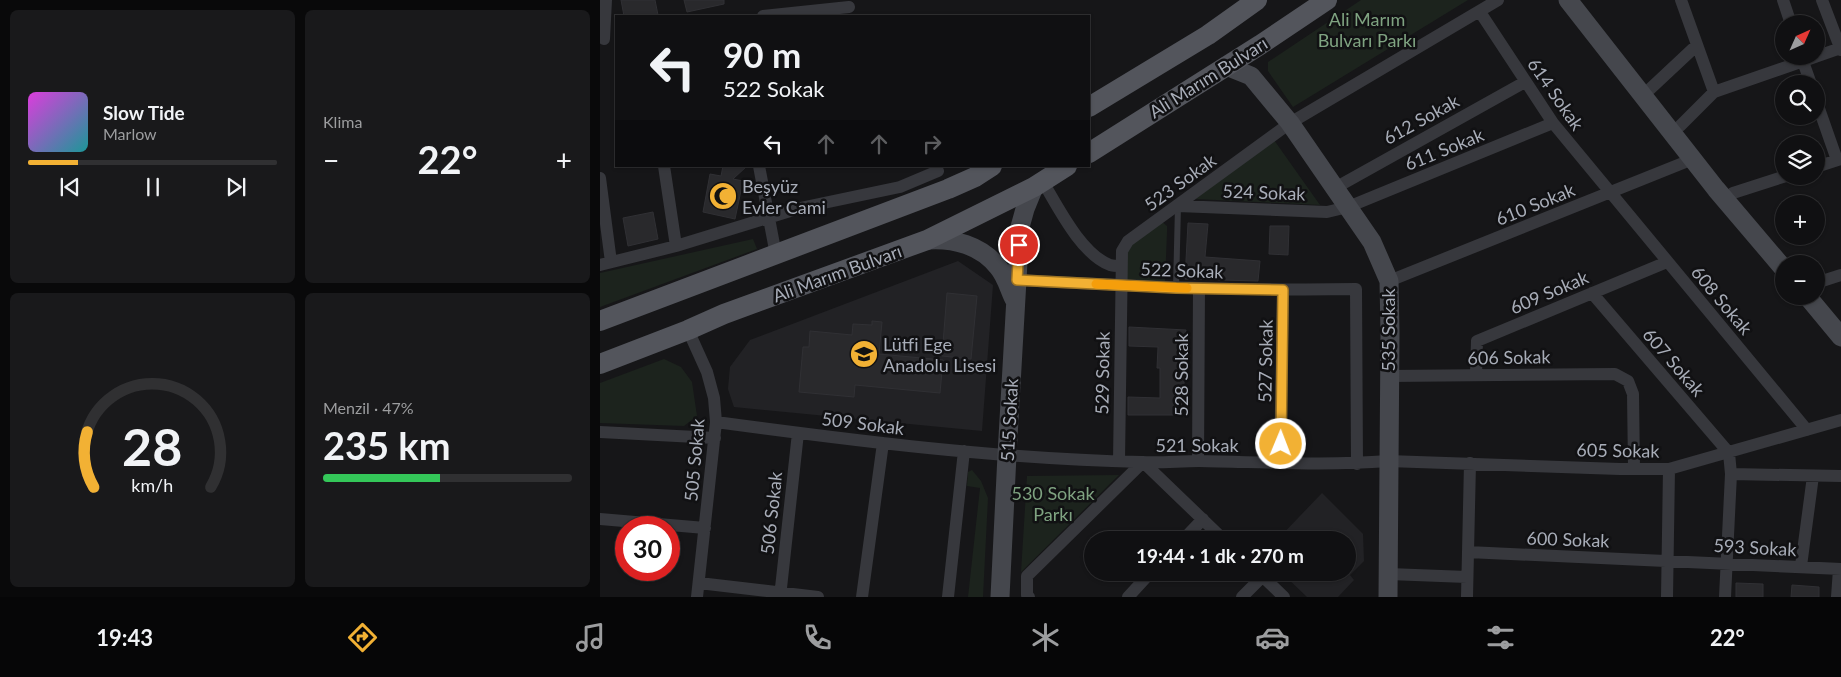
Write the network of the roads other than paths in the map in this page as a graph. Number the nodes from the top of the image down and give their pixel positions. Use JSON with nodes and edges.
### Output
{"nodes":[{"id":1,"x":606,"y":0,"type":"edge"},
{"id":2,"x":1257,"y":0,"type":"edge"},
{"id":3,"x":1327,"y":0,"type":"edge"},
{"id":4,"x":1498,"y":0,"type":"edge"},
{"id":5,"x":1568,"y":0,"type":"edge"},
{"id":6,"x":1581,"y":0,"type":"edge"},
{"id":7,"x":1681,"y":0,"type":"edge"},
{"id":8,"x":1783,"y":0,"type":"edge"},
{"id":9,"x":1822,"y":0,"type":"edge"},
{"id":10,"x":853,"y":8,"type":"edge"},
{"id":11,"x":1480,"y":12,"type":"junction"},
{"id":12,"x":774,"y":15,"type":"edge"},
{"id":13,"x":1788,"y":15,"type":"edge"},
{"id":14,"x":607,"y":39,"type":"edge"},
{"id":15,"x":1260,"y":45,"type":"junction"},
{"id":16,"x":1697,"y":46,"type":"junction"},
{"id":17,"x":1841,"y":49,"type":"edge"},
{"id":18,"x":1825,"y":53,"type":"edge"},
{"id":19,"x":1786,"y":65,"type":"edge"},
{"id":20,"x":1226,"y":66,"type":"junction"},
{"id":21,"x":1251,"y":76,"type":"junction"},
{"id":22,"x":1525,"y":82,"type":"junction"},
{"id":23,"x":1650,"y":88,"type":"junction"},
{"id":24,"x":1714,"y":92,"type":"junction"},
{"id":25,"x":1090,"y":106,"type":"edge"},
{"id":26,"x":1290,"y":122,"type":"junction"},
{"id":27,"x":1553,"y":123,"type":"junction"},
{"id":28,"x":1825,"y":123,"type":"edge"},
{"id":29,"x":1680,"y":126,"type":"junction"},
{"id":30,"x":1090,"y":152,"type":"edge"},
{"id":31,"x":1693,"y":159,"type":"junction"},
{"id":32,"x":1839,"y":160,"type":"edge"},
{"id":33,"x":1825,"y":164,"type":"edge"},
{"id":34,"x":664,"y":167,"type":"edge"},
{"id":35,"x":759,"y":167,"type":"edge"},
{"id":36,"x":990,"y":167,"type":"edge"},
{"id":37,"x":1065,"y":167,"type":"edge"},
{"id":38,"x":937,"y":169,"type":"edge"},
{"id":39,"x":600,"y":178,"type":"edge"},
{"id":40,"x":1775,"y":180,"type":"edge"},
{"id":41,"x":1039,"y":184,"type":"junction"},
{"id":42,"x":1335,"y":188,"type":"junction"},
{"id":43,"x":948,"y":190,"type":"junction"},
{"id":44,"x":1733,"y":193,"type":"junction"},
{"id":45,"x":1610,"y":194,"type":"junction"},
{"id":46,"x":1178,"y":206,"type":"junction"},
{"id":47,"x":1348,"y":207,"type":"junction"},
{"id":48,"x":768,"y":218,"type":"junction"},
{"id":49,"x":927,"y":240,"type":"junction"},
{"id":50,"x":676,"y":246,"type":"junction"},
{"id":51,"x":776,"y":255,"type":"junction"},
{"id":52,"x":1785,"y":255,"type":"edge"},
{"id":53,"x":1775,"y":258,"type":"edge"},
{"id":54,"x":1667,"y":262,"type":"junction"},
{"id":55,"x":606,"y":264,"type":"edge"},
{"id":56,"x":1121,"y":266,"type":"junction"},
{"id":57,"x":1841,"y":276,"type":"edge"},
{"id":58,"x":1825,"y":280,"type":"edge"},
{"id":59,"x":1389,"y":281,"type":"junction"},
{"id":60,"x":1012,"y":282,"type":"junction"},
{"id":61,"x":1121,"y":285,"type":"junction"},
{"id":62,"x":1176,"y":288,"type":"junction"},
{"id":63,"x":1199,"y":288,"type":"junction"},
{"id":64,"x":1283,"y":290,"type":"junction"},
{"id":65,"x":1592,"y":293,"type":"junction"},
{"id":66,"x":1825,"y":302,"type":"edge"},
{"id":67,"x":1814,"y":305,"type":"edge"},
{"id":68,"x":1841,"y":321,"type":"edge"},
{"id":69,"x":600,"y":322,"type":"edge"},
{"id":70,"x":688,"y":330,"type":"junction"},
{"id":71,"x":1841,"y":337,"type":"edge"},
{"id":72,"x":600,"y":364,"type":"edge"},
{"id":73,"x":1476,"y":375,"type":"junction"},
{"id":74,"x":1389,"y":376,"type":"junction"},
{"id":75,"x":1841,"y":420,"type":"edge"},
{"id":76,"x":716,"y":422,"type":"junction"},
{"id":77,"x":1807,"y":430,"type":"junction"},
{"id":78,"x":600,"y":432,"type":"edge"},
{"id":79,"x":798,"y":433,"type":"junction"},
{"id":80,"x":715,"y":438,"type":"junction"},
{"id":81,"x":883,"y":443,"type":"junction"},
{"id":82,"x":964,"y":451,"type":"junction"},
{"id":83,"x":1729,"y":453,"type":"junction"},
{"id":84,"x":1007,"y":455,"type":"junction"},
{"id":85,"x":1119,"y":461,"type":"junction"},
{"id":86,"x":1198,"y":461,"type":"junction"},
{"id":87,"x":1388,"y":461,"type":"junction"},
{"id":88,"x":1142,"y":462,"type":"junction"},
{"id":89,"x":1280,"y":463,"type":"junction"},
{"id":90,"x":1470,"y":463,"type":"junction"},
{"id":91,"x":1357,"y":464,"type":"junction"},
{"id":92,"x":1634,"y":468,"type":"junction"},
{"id":93,"x":1669,"y":469,"type":"junction"},
{"id":94,"x":1731,"y":474,"type":"junction"},
{"id":95,"x":1813,"y":476,"type":"junction"},
{"id":96,"x":1841,"y":476,"type":"edge"},
{"id":97,"x":600,"y":519,"type":"edge"},
{"id":98,"x":1203,"y":519,"type":"junction"},
{"id":99,"x":705,"y":528,"type":"junction"},
{"id":100,"x":1192,"y":531,"type":"edge"},
{"id":101,"x":1215,"y":531,"type":"edge"},
{"id":102,"x":1468,"y":552,"type":"junction"},
{"id":103,"x":1667,"y":560,"type":"junction"},
{"id":104,"x":1726,"y":564,"type":"junction"},
{"id":105,"x":1800,"y":566,"type":"junction"},
{"id":106,"x":1840,"y":569,"type":"edge"},
{"id":107,"x":1388,"y":574,"type":"junction"},
{"id":108,"x":1467,"y":577,"type":"junction"},
{"id":109,"x":1143,"y":581,"type":"edge"},
{"id":110,"x":1255,"y":581,"type":"edge"},
{"id":111,"x":1268,"y":581,"type":"edge"},
{"id":112,"x":699,"y":582,"type":"junction"},
{"id":113,"x":780,"y":595,"type":"edge"},
{"id":114,"x":697,"y":597,"type":"edge"},
{"id":115,"x":818,"y":597,"type":"edge"},
{"id":116,"x":862,"y":597,"type":"edge"},
{"id":117,"x":948,"y":597,"type":"edge"},
{"id":118,"x":1000,"y":597,"type":"edge"},
{"id":119,"x":1029,"y":597,"type":"edge"},
{"id":120,"x":1128,"y":597,"type":"edge"},
{"id":121,"x":1242,"y":597,"type":"edge"},
{"id":122,"x":1284,"y":597,"type":"edge"},
{"id":123,"x":1388,"y":597,"type":"edge"},
{"id":124,"x":1467,"y":597,"type":"edge"},
{"id":125,"x":1667,"y":597,"type":"edge"},
{"id":126,"x":1725,"y":597,"type":"edge"},
{"id":127,"x":1837,"y":597,"type":"edge"}],
"edges":[{"from":1,"to":14,"type":"street"},
{"from":2,"to":25,"type":"main road","name":"Ali Marım Bulvarı"},
{"from":3,"to":15,"type":"main road","name":"Ali Marım Bulvarı"},
{"from":4,"to":11,"type":"street","name":"523 Sokak"},
{"from":5,"to":31,"type":"street"},
{"from":6,"to":23,"type":"street"},
{"from":7,"to":16,"type":"street"},
{"from":8,"to":13,"type":"street"},
{"from":9,"to":17,"type":"street"},
{"from":10,"to":12,"type":"street"},
{"from":11,"to":22,"type":"street","name":"614 Sokak"},
{"from":11,"to":26,"type":"street","name":"523 Sokak"},
{"from":15,"to":20,"type":"main road","name":"Ali Marım Bulvarı"},
{"from":15,"to":21,"type":"street"},
{"from":16,"to":23,"type":"street"},
{"from":16,"to":24,"type":"street"},
{"from":17,"to":18,"type":"street"},
{"from":19,"to":24,"type":"street"},
{"from":20,"to":21,"type":"street"},
{"from":20,"to":30,"type":"main road","name":"Ali Marım Bulvarı"},
{"from":21,"to":26,"type":"street","name":"535 Sokak"},
{"from":22,"to":27,"type":"street","name":"614 Sokak"},
{"from":22,"to":42,"type":"street","name":"612 Sokak"},
{"from":23,"to":29,"type":"street"},
{"from":24,"to":29,"type":"street"},
{"from":26,"to":42,"type":"street","name":"535 Sokak"},
{"from":26,"to":46,"type":"street","name":"523 Sokak"},
{"from":27,"to":45,"type":"street","name":"614 Sokak"},
{"from":27,"to":47,"type":"street","name":"611 Sokak"},
{"from":28,"to":32,"type":"street"},
{"from":29,"to":44,"type":"street"},
{"from":31,"to":45,"type":"street","name":"610 Sokak"},
{"from":31,"to":53,"type":"street"},
{"from":32,"to":33,"type":"street"},
{"from":34,"to":50,"type":"street"},
{"from":35,"to":48,"type":"street"},
{"from":36,"to":43,"type":"main road"},
{"from":37,"to":41,"type":"main road","name":"Ali Marım Bulvarı"},
{"from":38,"to":43,"type":"street"},
{"from":38,"to":48,"type":"street"},
{"from":39,"to":55,"type":"street"},
{"from":40,"to":44,"type":"street"},
{"from":41,"to":49,"type":"main road","name":"Ali Marım Bulvarı"},
{"from":41,"to":56,"type":"street"},
{"from":41,"to":60,"type":"street","name":"515 Sokak"},
{"from":42,"to":47,"type":"street","name":"535 Sokak"},
{"from":43,"to":51,"type":"main road"},
{"from":44,"to":52,"type":"street"},
{"from":45,"to":54,"type":"street","name":"608 Sokak"},
{"from":45,"to":59,"type":"street","name":"610 Sokak"},
{"from":46,"to":47,"type":"street","name":"524 Sokak"},
{"from":46,"to":56,"type":"street","name":"523 Sokak"},
{"from":46,"to":62,"type":"lane"},
{"from":47,"to":59,"type":"street","name":"535 Sokak"},
{"from":48,"to":50,"type":"street"},
{"from":48,"to":51,"type":"street"},
{"from":49,"to":60,"type":"street","name":"515 Sokak"},
{"from":49,"to":70,"type":"main road","name":"Ali Marım Bulvarı"},
{"from":50,"to":55,"type":"street"},
{"from":51,"to":69,"type":"main road"},
{"from":54,"to":65,"type":"street","name":"609 Sokak"},
{"from":54,"to":77,"type":"street","name":"608 Sokak"},
{"from":56,"to":61,"type":"street","name":"523 Sokak"},
{"from":57,"to":58,"type":"street"},
{"from":59,"to":74,"type":"street","name":"535 Sokak"},
{"from":60,"to":61,"type":"street","name":"522 Sokak"},
{"from":60,"to":84,"type":"street","name":"515 Sokak"},
{"from":61,"to":62,"type":"street","name":"522 Sokak"},
{"from":61,"to":85,"type":"street","name":"529 Sokak"},
{"from":62,"to":63,"type":"street","name":"522 Sokak"},
{"from":63,"to":64,"type":"street","name":"522 Sokak"},
{"from":63,"to":86,"type":"street","name":"528 Sokak"},
{"from":64,"to":89,"type":"street","name":"527 Sokak"},
{"from":64,"to":91,"type":"street","name":"522 Sokak"},
{"from":65,"to":73,"type":"street","name":"609 Sokak"},
{"from":65,"to":83,"type":"street","name":"607 Sokak"},
{"from":66,"to":68,"type":"street"},
{"from":67,"to":71,"type":"street"},
{"from":70,"to":72,"type":"main road","name":"Ali Marım Bulvarı"},
{"from":70,"to":76,"type":"street","name":"505 Sokak"},
{"from":73,"to":74,"type":"street","name":"606 Sokak"},
{"from":73,"to":92,"type":"street","name":"606 Sokak"},
{"from":74,"to":87,"type":"street","name":"535 Sokak"},
{"from":75,"to":77,"type":"street","name":"605 Sokak"},
{"from":76,"to":79,"type":"street","name":"509 Sokak"},
{"from":76,"to":80,"type":"street","name":"505 Sokak"},
{"from":77,"to":83,"type":"street","name":"605 Sokak"},
{"from":78,"to":80,"type":"street"},
{"from":79,"to":81,"type":"street","name":"509 Sokak"},
{"from":79,"to":113,"type":"street","name":"506 Sokak"},
{"from":80,"to":99,"type":"street","name":"505 Sokak"},
{"from":81,"to":82,"type":"street","name":"509 Sokak"},
{"from":81,"to":116,"type":"street"},
{"from":82,"to":84,"type":"street","name":"509 Sokak"},
{"from":82,"to":117,"type":"street"},
{"from":83,"to":93,"type":"street","name":"605 Sokak"},
{"from":83,"to":94,"type":"street"},
{"from":84,"to":85,"type":"street","name":"521 Sokak"},
{"from":84,"to":118,"type":"street","name":"515 Sokak"},
{"from":85,"to":88,"type":"street","name":"521 Sokak"},
{"from":86,"to":88,"type":"street","name":"521 Sokak"},
{"from":86,"to":89,"type":"street","name":"521 Sokak"},
{"from":87,"to":90,"type":"street","name":"605 Sokak"},
{"from":87,"to":91,"type":"street","name":"521 Sokak"},
{"from":87,"to":107,"type":"street","name":"535 Sokak"},
{"from":88,"to":98,"type":"street"},
{"from":88,"to":119,"type":"street"},
{"from":89,"to":91,"type":"street","name":"521 Sokak"},
{"from":90,"to":92,"type":"street","name":"605 Sokak"},
{"from":90,"to":102,"type":"street"},
{"from":92,"to":93,"type":"street","name":"605 Sokak"},
{"from":93,"to":103,"type":"street"},
{"from":94,"to":95,"type":"street"},
{"from":94,"to":104,"type":"street"},
{"from":95,"to":96,"type":"street"},
{"from":95,"to":105,"type":"street"},
{"from":97,"to":99,"type":"street"},
{"from":98,"to":100,"type":"street"},
{"from":98,"to":101,"type":"street"},
{"from":99,"to":112,"type":"street","name":"505 Sokak"},
{"from":102,"to":103,"type":"street","name":"600 Sokak"},
{"from":102,"to":108,"type":"street"},
{"from":103,"to":104,"type":"street","name":"593 Sokak"},
{"from":103,"to":125,"type":"street"},
{"from":104,"to":105,"type":"street","name":"593 Sokak"},
{"from":104,"to":126,"type":"street"},
{"from":105,"to":106,"type":"street","name":"593 Sokak"},
{"from":106,"to":127,"type":"street"},
{"from":107,"to":108,"type":"street"},
{"from":107,"to":123,"type":"street","name":"535 Sokak"},
{"from":108,"to":124,"type":"street"},
{"from":109,"to":120,"type":"street"},
{"from":110,"to":121,"type":"street"},
{"from":111,"to":122,"type":"street"},
{"from":112,"to":113,"type":"street"},
{"from":112,"to":114,"type":"street","name":"505 Sokak"},
{"from":113,"to":115,"type":"street"}]}
